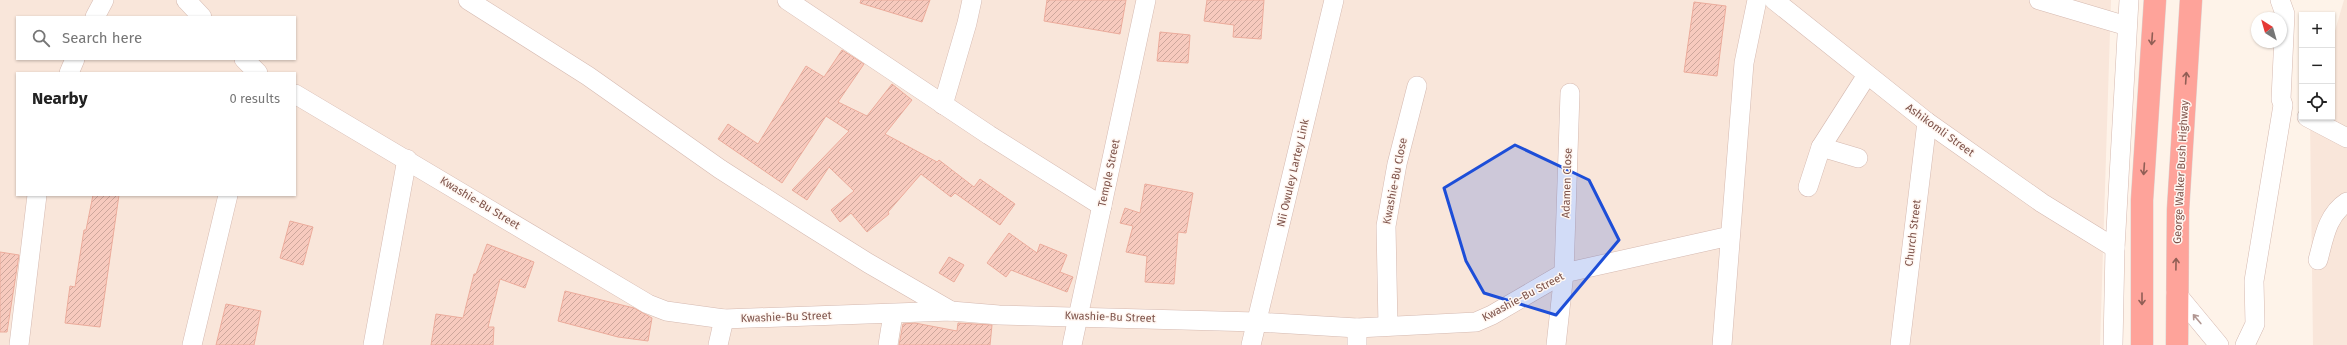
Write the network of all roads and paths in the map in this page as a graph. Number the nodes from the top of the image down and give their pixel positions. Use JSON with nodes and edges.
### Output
{"nodes":[{"id":1,"x":104,"y":0,"type":"edge"},
{"id":2,"x":186,"y":0,"type":"edge"},
{"id":3,"x":468,"y":0,"type":"edge"},
{"id":4,"x":972,"y":0,"type":"edge"},
{"id":5,"x":1146,"y":0,"type":"edge"},
{"id":6,"x":1334,"y":0,"type":"edge"},
{"id":7,"x":1757,"y":0,"type":"edge"},
{"id":8,"x":1774,"y":0,"type":"edge"},
{"id":9,"x":2039,"y":0,"type":"edge"},
{"id":10,"x":2129,"y":0,"type":"edge"},
{"id":11,"x":2154,"y":0,"type":"edge"},
{"id":12,"x":2191,"y":0,"type":"edge"},
{"id":13,"x":2280,"y":0,"type":"edge"},
{"id":14,"x":793,"y":2,"type":"edge"},
{"id":15,"x":96,"y":16,"type":"edge"},
{"id":16,"x":201,"y":16,"type":"edge"},
{"id":17,"x":2127,"y":26,"type":"junction"},
{"id":18,"x":75,"y":60,"type":"edge"},
{"id":19,"x":245,"y":60,"type":"edge"},
{"id":20,"x":69,"y":72,"type":"edge"},
{"id":21,"x":257,"y":72,"type":"edge"},
{"id":22,"x":1867,"y":75,"type":"junction"},
{"id":23,"x":1417,"y":86,"type":"dead end"},
{"id":24,"x":1570,"y":93,"type":"dead end"},
{"id":25,"x":296,"y":95,"type":"edge"},
{"id":26,"x":942,"y":105,"type":"junction"},
{"id":27,"x":2283,"y":105,"type":"junction"},
{"id":28,"x":2299,"y":113,"type":"edge"},
{"id":29,"x":2313,"y":120,"type":"edge"},
{"id":30,"x":1926,"y":122,"type":"junction"},
{"id":31,"x":2347,"y":138,"type":"edge"},
{"id":32,"x":1821,"y":147,"type":"junction"},
{"id":33,"x":1858,"y":158,"type":"dead end"},
{"id":34,"x":407,"y":159,"type":"junction"},
{"id":35,"x":1808,"y":187,"type":"dead end"},
{"id":36,"x":37,"y":196,"type":"edge"},
{"id":37,"x":228,"y":196,"type":"edge"},
{"id":38,"x":2347,"y":202,"type":"edge"},
{"id":39,"x":1102,"y":206,"type":"junction"},
{"id":40,"x":1730,"y":236,"type":"junction"},
{"id":41,"x":2115,"y":248,"type":"junction"},
{"id":42,"x":2318,"y":260,"type":"dead end"},
{"id":43,"x":1564,"y":273,"type":"junction"},
{"id":44,"x":2176,"y":293,"type":"junction"},
{"id":45,"x":952,"y":311,"type":"junction"},
{"id":46,"x":893,"y":314,"type":"junction"},
{"id":47,"x":1077,"y":316,"type":"junction"},
{"id":48,"x":724,"y":319,"type":"junction"},
{"id":49,"x":1256,"y":322,"type":"junction"},
{"id":50,"x":1388,"y":326,"type":"junction"},
{"id":51,"x":1357,"y":336,"type":"edge"},
{"id":52,"x":19,"y":345,"type":"edge"},
{"id":53,"x":192,"y":345,"type":"edge"},
{"id":54,"x":373,"y":345,"type":"edge"},
{"id":55,"x":718,"y":345,"type":"edge"},
{"id":56,"x":888,"y":345,"type":"edge"},
{"id":57,"x":1072,"y":345,"type":"edge"},
{"id":58,"x":1251,"y":345,"type":"edge"},
{"id":59,"x":1556,"y":345,"type":"edge"},
{"id":60,"x":1722,"y":345,"type":"edge"},
{"id":61,"x":1900,"y":345,"type":"edge"},
{"id":62,"x":2113,"y":345,"type":"edge"},
{"id":63,"x":2142,"y":345,"type":"edge"},
{"id":64,"x":2177,"y":345,"type":"edge"},
{"id":65,"x":2219,"y":345,"type":"edge"},
{"id":66,"x":2245,"y":345,"type":"edge"}],
"edges":[{"from":1,"to":15,"type":"street"},
{"from":2,"to":16,"type":"street"},
{"from":3,"to":45,"type":"street"},
{"from":4,"to":26,"type":"street"},
{"from":5,"to":39,"type":"street","name":"Temple Street"},
{"from":6,"to":49,"type":"street","name":"Nii Owuley Lartey Link"},
{"from":7,"to":40,"type":"street"},
{"from":8,"to":22,"type":"street","name":"Ashikomli Street"},
{"from":9,"to":17,"type":"street"},
{"from":10,"to":17,"type":"street"},
{"from":11,"to":63,"type":"highway","one_way":true},
{"from":44,"to":12,"type":"highway","name":"George Walker Bush Highway","one_way":true},
{"from":13,"to":27,"type":"street"},
{"from":14,"to":26,"type":"street"},
{"from":17,"to":41,"type":"street"},
{"from":18,"to":20,"type":"street"},
{"from":19,"to":21,"type":"street"},
{"from":22,"to":30,"type":"street","name":"Ashikomli Street"},
{"from":22,"to":32,"type":"street"},
{"from":23,"to":50,"type":"street","name":"Kwashie-Bu Close"},
{"from":24,"to":43,"type":"street","name":"Adamen Close"},
{"from":25,"to":34,"type":"street","name":"Kwashie-Bu Street"},
{"from":26,"to":39,"type":"street"},
{"from":27,"to":28,"type":"street"},
{"from":27,"to":66,"type":"street"},
{"from":29,"to":31,"type":"street"},
{"from":30,"to":41,"type":"street","name":"Ashikomli Street"},
{"from":30,"to":61,"type":"street","name":"Church Street"},
{"from":32,"to":33,"type":"street"},
{"from":32,"to":35,"type":"street"},
{"from":34,"to":48,"type":"street","name":"Kwashie-Bu Street"},
{"from":34,"to":54,"type":"street"},
{"from":36,"to":52,"type":"street"},
{"from":37,"to":53,"type":"street"},
{"from":38,"to":42,"type":"street"},
{"from":39,"to":47,"type":"street","name":"Temple Street"},
{"from":40,"to":43,"type":"street","name":"Kwashie-Bu Street"},
{"from":40,"to":60,"type":"street"},
{"from":41,"to":62,"type":"street"},
{"from":43,"to":50,"type":"street","name":"Kwashie-Bu Street"},
{"from":43,"to":59,"type":"street","name":"Adamen Close"},
{"from":44,"to":64,"type":"highway","name":"George Walker Bush Highway"},
{"from":65,"to":44,"type":"street","one_way":true},
{"from":45,"to":46,"type":"street","name":"Kwashie-Bu Street"},
{"from":45,"to":47,"type":"street","name":"Kwashie-Bu Street"},
{"from":46,"to":48,"type":"street","name":"Kwashie-Bu Street"},
{"from":46,"to":56,"type":"street"},
{"from":47,"to":49,"type":"street","name":"Kwashie-Bu Street"},
{"from":47,"to":57,"type":"street","name":"Temple Street"},
{"from":48,"to":55,"type":"street"},
{"from":49,"to":51,"type":"street","name":"Kwashie-Bu Street"},
{"from":49,"to":58,"type":"street","name":"Nii Owuley Lartey Link"},
{"from":50,"to":51,"type":"street","name":"Kwashie-Bu Street"}]}
